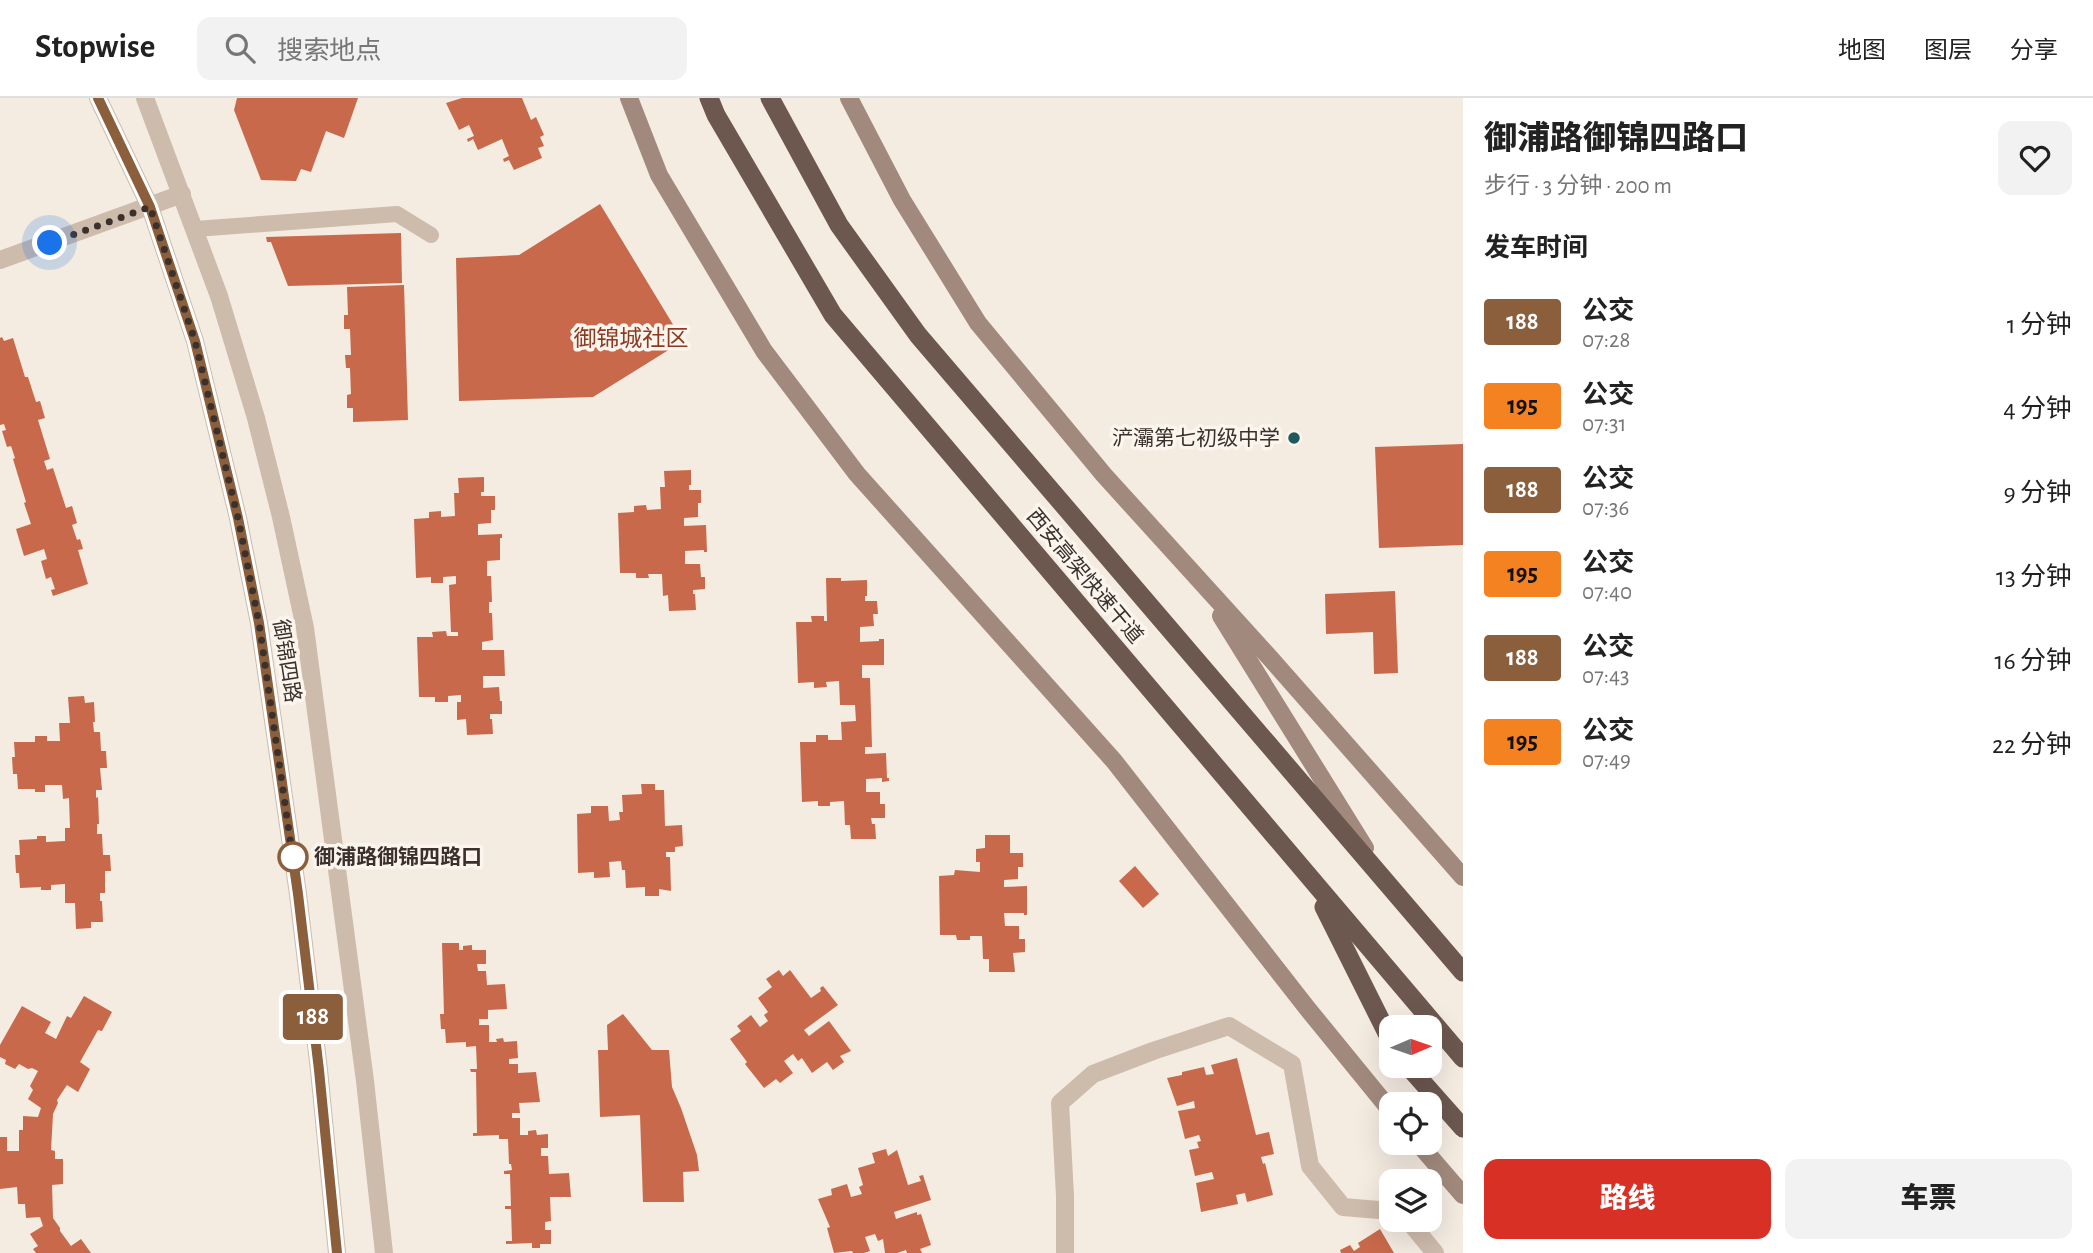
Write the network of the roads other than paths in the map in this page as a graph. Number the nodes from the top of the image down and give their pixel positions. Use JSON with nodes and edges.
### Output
{"nodes":[{"id":1,"x":98,"y":98,"type":"edge"},
{"id":2,"x":145,"y":98,"type":"edge"},
{"id":3,"x":629,"y":98,"type":"edge"},
{"id":4,"x":709,"y":98,"type":"edge"},
{"id":5,"x":770,"y":98,"type":"edge"},
{"id":6,"x":849,"y":98,"type":"edge"},
{"id":7,"x":182,"y":194,"type":"junction"},
{"id":8,"x":150,"y":207,"type":"junction"},
{"id":9,"x":195,"y":229,"type":"junction"},
{"id":10,"x":431,"y":235,"type":"dead end"},
{"id":11,"x":0,"y":260,"type":"edge"},
{"id":12,"x":1198,"y":578,"type":"junction"},
{"id":13,"x":1463,"y":877,"type":"edge"},
{"id":14,"x":1310,"y":878,"type":"junction"},
{"id":15,"x":1387,"y":884,"type":"junction"},
{"id":16,"x":1463,"y":972,"type":"edge"},
{"id":17,"x":1379,"y":1017,"type":"edge"},
{"id":18,"x":1463,"y":1058,"type":"edge"},
{"id":19,"x":1419,"y":1078,"type":"edge"},
{"id":20,"x":1379,"y":1096,"type":"edge"},
{"id":21,"x":1463,"y":1128,"type":"edge"},
{"id":22,"x":1428,"y":1155,"type":"edge"},
{"id":23,"x":1463,"y":1195,"type":"edge"},
{"id":24,"x":1379,"y":1210,"type":"edge"},
{"id":25,"x":1418,"y":1232,"type":"edge"},
{"id":26,"x":337,"y":1253,"type":"edge"},
{"id":27,"x":384,"y":1253,"type":"edge"},
{"id":28,"x":1065,"y":1253,"type":"edge"},
{"id":29,"x":1435,"y":1253,"type":"edge"}],
"edges":[{"from":1,"to":8,"type":"street","name":"御锦四路"},
{"from":2,"to":7,"type":"street","name":"御锦四路"},
{"from":3,"to":20,"type":"main road"},
{"from":4,"to":14,"type":"highway","name":"西安高架快速干道"},
{"from":5,"to":15,"type":"highway","name":"西安高架快速干道"},
{"from":6,"to":12,"type":"main road"},
{"from":7,"to":8,"type":"street"},
{"from":7,"to":9,"type":"street","name":"御锦四路"},
{"from":8,"to":11,"type":"street"},
{"from":8,"to":26,"type":"street","name":"御锦四路"},
{"from":9,"to":10,"type":"lane"},
{"from":9,"to":27,"type":"street","name":"御锦四路"},
{"from":12,"to":13,"type":"main road"},
{"from":12,"to":15,"type":"main road"},
{"from":14,"to":17,"type":"highway"},
{"from":14,"to":18,"type":"highway","name":"西安高架快速干道"},
{"from":15,"to":16,"type":"highway","name":"西安高架快速干道"},
{"from":19,"to":21,"type":"highway"},
{"from":22,"to":23,"type":"main road"},
{"from":24,"to":28,"type":"street"},
{"from":25,"to":29,"type":"street"}]}
